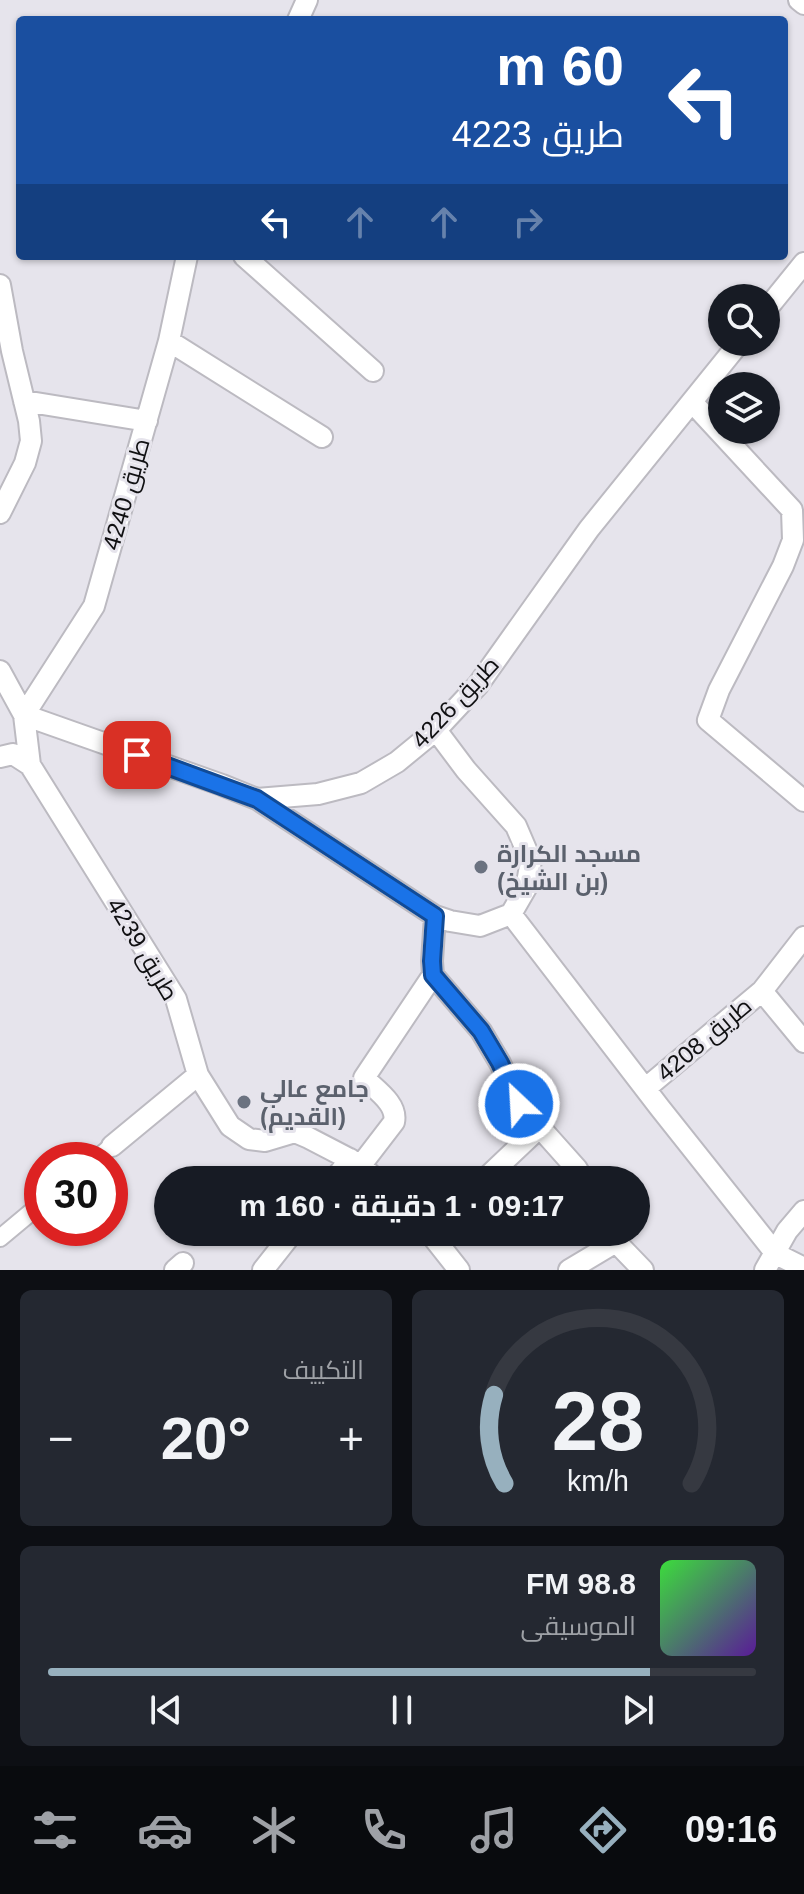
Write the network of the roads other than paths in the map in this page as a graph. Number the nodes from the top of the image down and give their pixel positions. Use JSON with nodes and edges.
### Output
{"nodes":[{"id":1,"x":186,"y":260,"type":"edge"},
{"id":2,"x":248,"y":260,"type":"edge"},
{"id":3,"x":801,"y":273,"type":"edge"},
{"id":4,"x":0,"y":285,"type":"edge"},
{"id":5,"x":780,"y":295,"type":"edge"},
{"id":6,"x":169,"y":341,"type":"junction"},
{"id":7,"x":729,"y":356,"type":"edge"},
{"id":8,"x":373,"y":371,"type":"dead end"},
{"id":9,"x":9,"y":376,"type":"edge"},
{"id":10,"x":24,"y":401,"type":"junction"},
{"id":11,"x":692,"y":402,"type":"junction"},
{"id":12,"x":147,"y":421,"type":"junction"},
{"id":13,"x":322,"y":437,"type":"dead end"},
{"id":14,"x":0,"y":513,"type":"edge"},
{"id":15,"x":0,"y":671,"type":"edge"},
{"id":16,"x":24,"y":715,"type":"junction"},
{"id":17,"x":436,"y":730,"type":"junction"},
{"id":18,"x":0,"y":757,"type":"edge"},
{"id":19,"x":30,"y":765,"type":"junction"},
{"id":20,"x":257,"y":799,"type":"junction"},
{"id":21,"x":804,"y":801,"type":"edge"},
{"id":22,"x":511,"y":914,"type":"junction"},
{"id":23,"x":435,"y":916,"type":"junction"},
{"id":24,"x":804,"y":937,"type":"edge"},
{"id":25,"x":433,"y":975,"type":"junction"},
{"id":26,"x":762,"y":991,"type":"junction"},
{"id":27,"x":804,"y":1042,"type":"edge"},
{"id":28,"x":198,"y":1075,"type":"junction"},
{"id":29,"x":646,"y":1088,"type":"junction"},
{"id":30,"x":540,"y":1127,"type":"junction"},
{"id":31,"x":117,"y":1142,"type":"edge"},
{"id":32,"x":356,"y":1162,"type":"junction"},
{"id":33,"x":351,"y":1166,"type":"edge"},
{"id":34,"x":360,"y":1166,"type":"edge"},
{"id":35,"x":499,"y":1166,"type":"edge"},
{"id":36,"x":574,"y":1166,"type":"edge"},
{"id":37,"x":804,"y":1211,"type":"edge"},
{"id":38,"x":24,"y":1218,"type":"edge"},
{"id":39,"x":0,"y":1238,"type":"edge"},
{"id":40,"x":282,"y":1246,"type":"edge"},
{"id":41,"x":440,"y":1246,"type":"edge"},
{"id":42,"x":602,"y":1246,"type":"edge"},
{"id":43,"x":622,"y":1246,"type":"edge"},
{"id":44,"x":770,"y":1262,"type":"edge"},
{"id":45,"x":804,"y":1268,"type":"edge"},
{"id":46,"x":263,"y":1270,"type":"edge"},
{"id":47,"x":459,"y":1270,"type":"edge"},
{"id":48,"x":569,"y":1270,"type":"edge"},
{"id":49,"x":643,"y":1270,"type":"edge"}],
"edges":[{"from":1,"to":6,"type":"street","name":"طريق 4240"},
{"from":2,"to":8,"type":"street"},
{"from":3,"to":5,"type":"street"},
{"from":4,"to":9,"type":"street"},
{"from":6,"to":12,"type":"street","name":"طريق 4240"},
{"from":6,"to":13,"type":"street"},
{"from":7,"to":11,"type":"street","name":"طريق 4226"},
{"from":9,"to":10,"type":"street"},
{"from":10,"to":12,"type":"street"},
{"from":10,"to":14,"type":"street"},
{"from":11,"to":17,"type":"street","name":"طريق 4226"},
{"from":11,"to":21,"type":"street"},
{"from":12,"to":16,"type":"street","name":"طريق 4240"},
{"from":15,"to":16,"type":"street","name":"طريق 4239"},
{"from":16,"to":19,"type":"street","name":"طريق 4239"},
{"from":16,"to":20,"type":"street","name":"طريق 4226"},
{"from":17,"to":20,"type":"street","name":"طريق 4226"},
{"from":17,"to":22,"type":"street"},
{"from":18,"to":19,"type":"street"},
{"from":19,"to":28,"type":"street","name":"طريق 4239"},
{"from":20,"to":23,"type":"street"},
{"from":22,"to":23,"type":"street"},
{"from":22,"to":29,"type":"street"},
{"from":23,"to":25,"type":"street"},
{"from":24,"to":26,"type":"street"},
{"from":25,"to":30,"type":"street"},
{"from":25,"to":32,"type":"street"},
{"from":26,"to":27,"type":"street"},
{"from":26,"to":29,"type":"street","name":"طريق 4208"},
{"from":28,"to":31,"type":"street"},
{"from":28,"to":32,"type":"street","name":"طريق 4239"},
{"from":29,"to":44,"type":"street"},
{"from":30,"to":35,"type":"street"},
{"from":30,"to":36,"type":"street"},
{"from":32,"to":33,"type":"street"},
{"from":32,"to":34,"type":"street","name":"طريق 4239"},
{"from":37,"to":44,"type":"street"},
{"from":38,"to":39,"type":"street"},
{"from":40,"to":46,"type":"street"},
{"from":41,"to":47,"type":"street"},
{"from":42,"to":48,"type":"street"},
{"from":43,"to":49,"type":"street"},
{"from":44,"to":45,"type":"street"}]}
